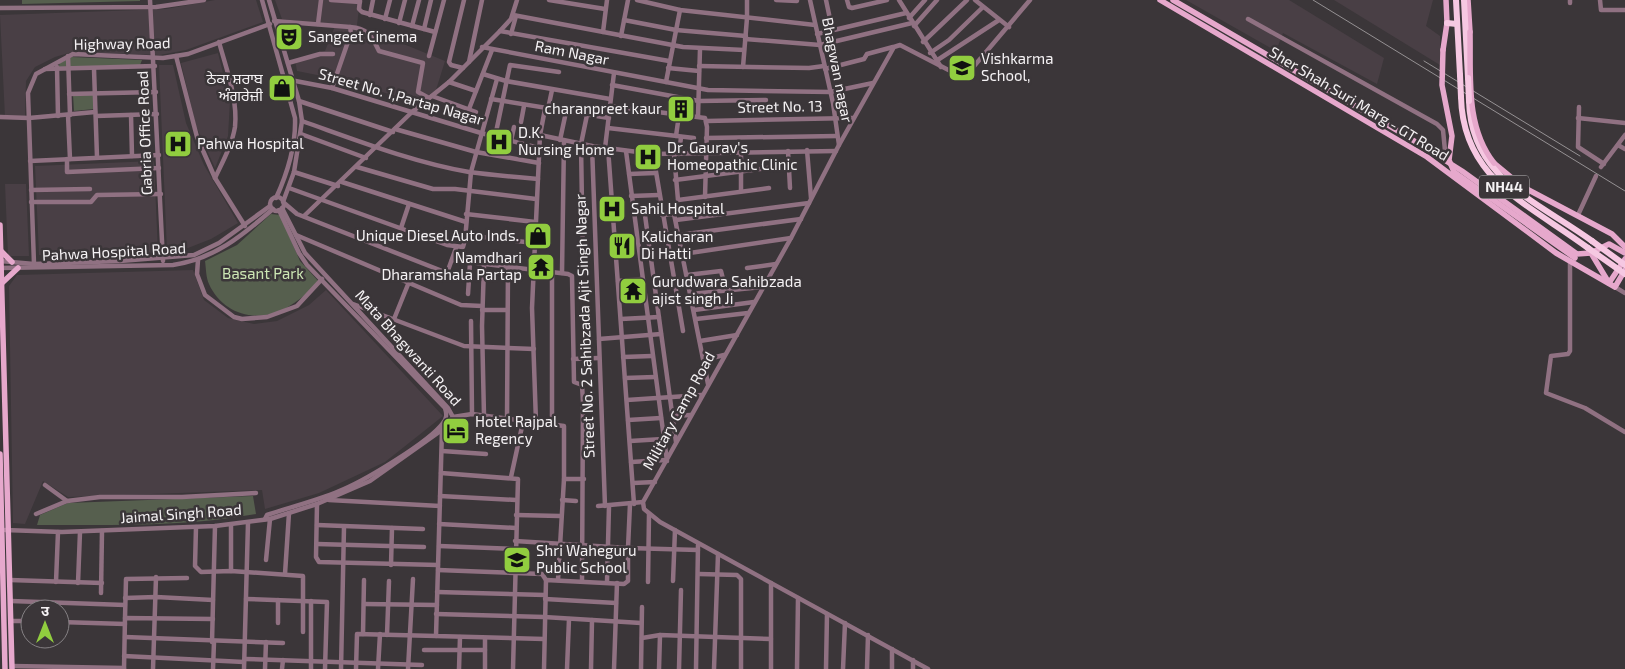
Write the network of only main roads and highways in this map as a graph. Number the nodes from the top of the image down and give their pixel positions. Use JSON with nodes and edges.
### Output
{"nodes":[{"id":1,"x":1160,"y":0,"type":"edge"},
{"id":2,"x":1173,"y":0,"type":"edge"},
{"id":3,"x":1446,"y":0,"type":"edge"},
{"id":4,"x":1456,"y":0,"type":"edge"},
{"id":5,"x":1464,"y":0,"type":"edge"},
{"id":6,"x":1468,"y":0,"type":"edge"},
{"id":7,"x":1467,"y":19,"type":"junction"},
{"id":8,"x":1447,"y":24,"type":"junction"},
{"id":9,"x":1457,"y":24,"type":"junction"},
{"id":10,"x":1494,"y":166,"type":"junction"},
{"id":11,"x":0,"y":224,"type":"edge"},
{"id":12,"x":1625,"y":247,"type":"edge"},
{"id":13,"x":1590,"y":250,"type":"junction"},
{"id":14,"x":1,"y":251,"type":"edge"},
{"id":15,"x":1625,"y":253,"type":"edge"},
{"id":16,"x":1625,"y":259,"type":"edge"},
{"id":17,"x":1572,"y":260,"type":"junction"},
{"id":18,"x":12,"y":262,"type":"road end"},
{"id":19,"x":1,"y":265,"type":"edge"},
{"id":20,"x":1625,"y":265,"type":"edge"},
{"id":21,"x":18,"y":268,"type":"road end"},
{"id":22,"x":1625,"y":270,"type":"edge"},
{"id":23,"x":1625,"y":274,"type":"edge"},
{"id":24,"x":1609,"y":282,"type":"junction"},
{"id":25,"x":2,"y":283,"type":"junction"},
{"id":26,"x":0,"y":454,"type":"edge"},
{"id":27,"x":0,"y":475,"type":"edge"},
{"id":28,"x":1,"y":495,"type":"edge"},
{"id":29,"x":1,"y":530,"type":"edge"},
{"id":30,"x":2,"y":565,"type":"edge"},
{"id":31,"x":5,"y":581,"type":"edge"},
{"id":32,"x":2,"y":627,"type":"edge"},
{"id":33,"x":12,"y":667,"type":"edge"},
{"id":34,"x":3,"y":668,"type":"edge"}],
"edges":[{"from":1,"to":17,"type":"main road","name":"Sher Shah Suri Marg - GT Road"},
{"from":2,"to":13,"type":"main road","name":"Sher Shah Suri Marg - GT Road"},
{"from":3,"to":8,"type":"main road"},
{"from":4,"to":9,"type":"highway","number":"NH44"},
{"from":5,"to":7,"type":"highway","number":"NH44"},
{"from":6,"to":7,"type":"main road"},
{"from":7,"to":10,"type":"main road","bridge":true},
{"from":7,"to":10,"type":"highway","number":"NH44","bridge":true},
{"from":8,"to":9,"type":"highway"},
{"from":8,"to":17,"type":"main road","bridge":true},
{"from":9,"to":13,"type":"highway","number":"NH44","bridge":true},
{"from":10,"to":12,"type":"main road"},
{"from":10,"to":20,"type":"highway","number":"NH44","bridge":true},
{"from":11,"to":14,"type":"main road"},
{"from":13,"to":15,"type":"main road","name":"Sher Shah Suri Marg - GT Road"},
{"from":13,"to":23,"type":"highway","number":"NH44","bridge":true},
{"from":13,"to":24,"type":"main road"},
{"from":14,"to":18,"type":"main road"},
{"from":14,"to":19,"type":"main road"},
{"from":16,"to":24,"type":"main road"},
{"from":17,"to":24,"type":"main road"},
{"from":19,"to":25,"type":"main road"},
{"from":21,"to":25,"type":"main road"},
{"from":22,"to":24,"type":"main road"},
{"from":25,"to":31,"type":"main road"},
{"from":26,"to":27,"type":"main road"},
{"from":27,"to":28,"type":"main road"},
{"from":28,"to":29,"type":"main road"},
{"from":29,"to":30,"type":"main road"},
{"from":30,"to":31,"type":"main road"},
{"from":31,"to":32,"type":"main road"},
{"from":31,"to":33,"type":"main road"},
{"from":32,"to":34,"type":"main road"}]}
